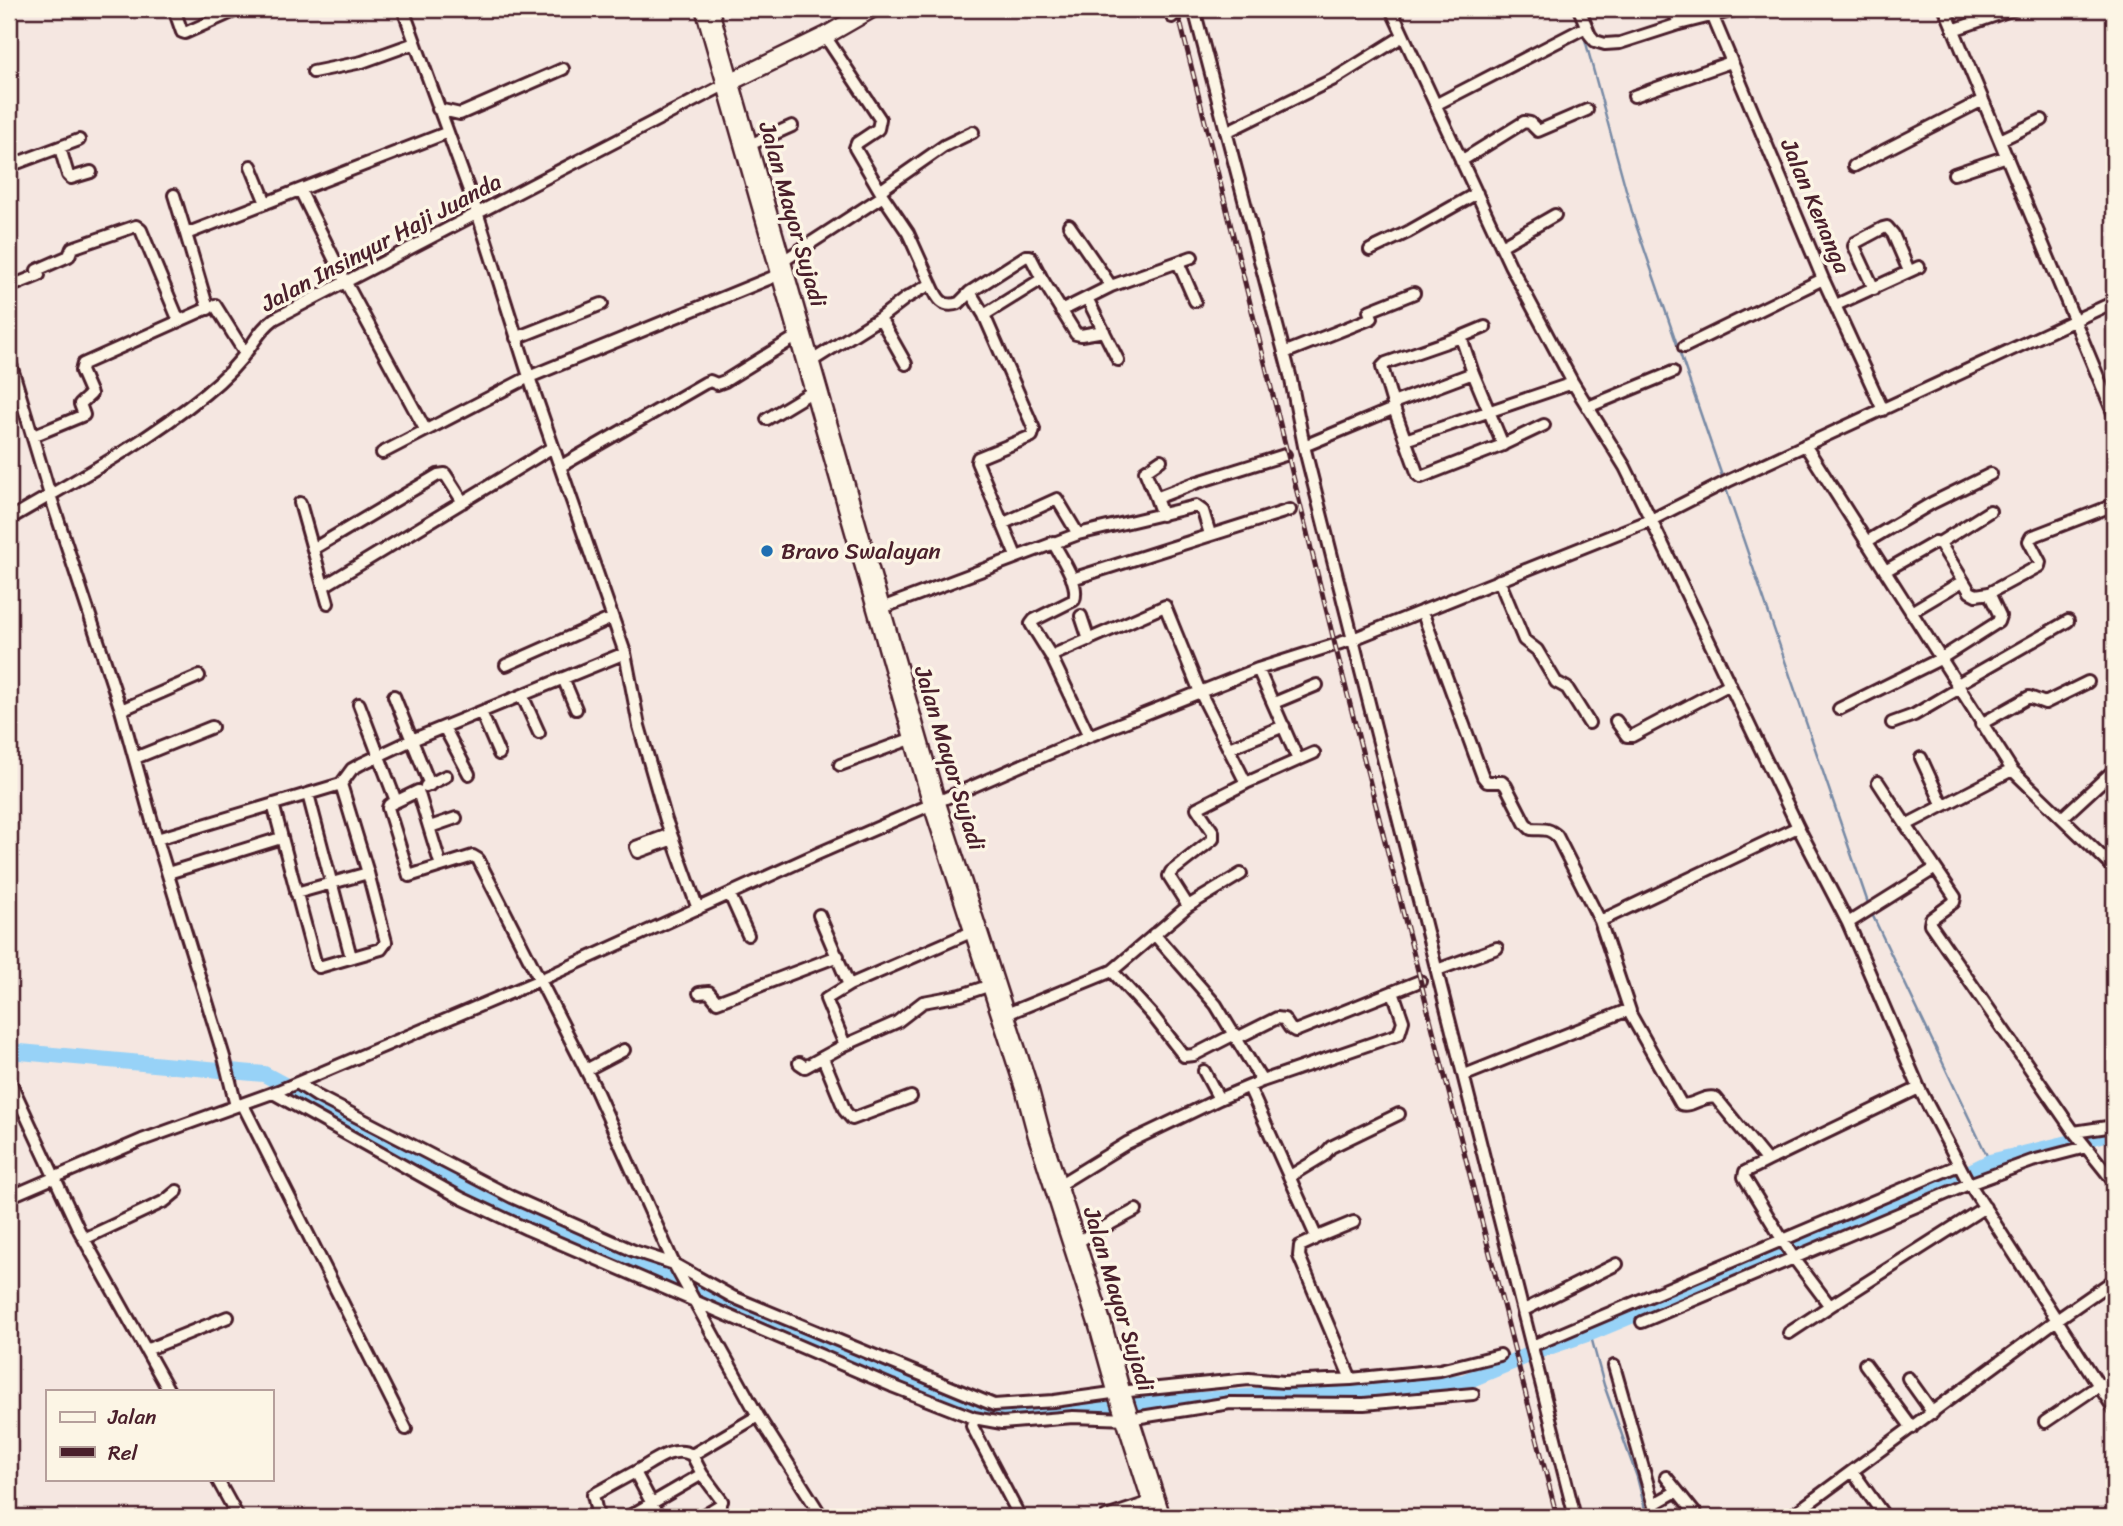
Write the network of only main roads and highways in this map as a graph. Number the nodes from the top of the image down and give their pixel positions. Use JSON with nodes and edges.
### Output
{"nodes":[{"id":1,"x":707,"y":9,"type":"edge"},
{"id":2,"x":872,"y":9,"type":"edge"},
{"id":3,"x":728,"y":83,"type":"junction"},
{"id":4,"x":1157,"y":1509,"type":"edge"}],
"edges":[{"from":1,"to":3,"type":"highway","name":"Jalan Mayor Sujadi"},
{"from":2,"to":3,"type":"main road"},
{"from":3,"to":4,"type":"highway","name":"Jalan Mayor Sujadi"}]}
